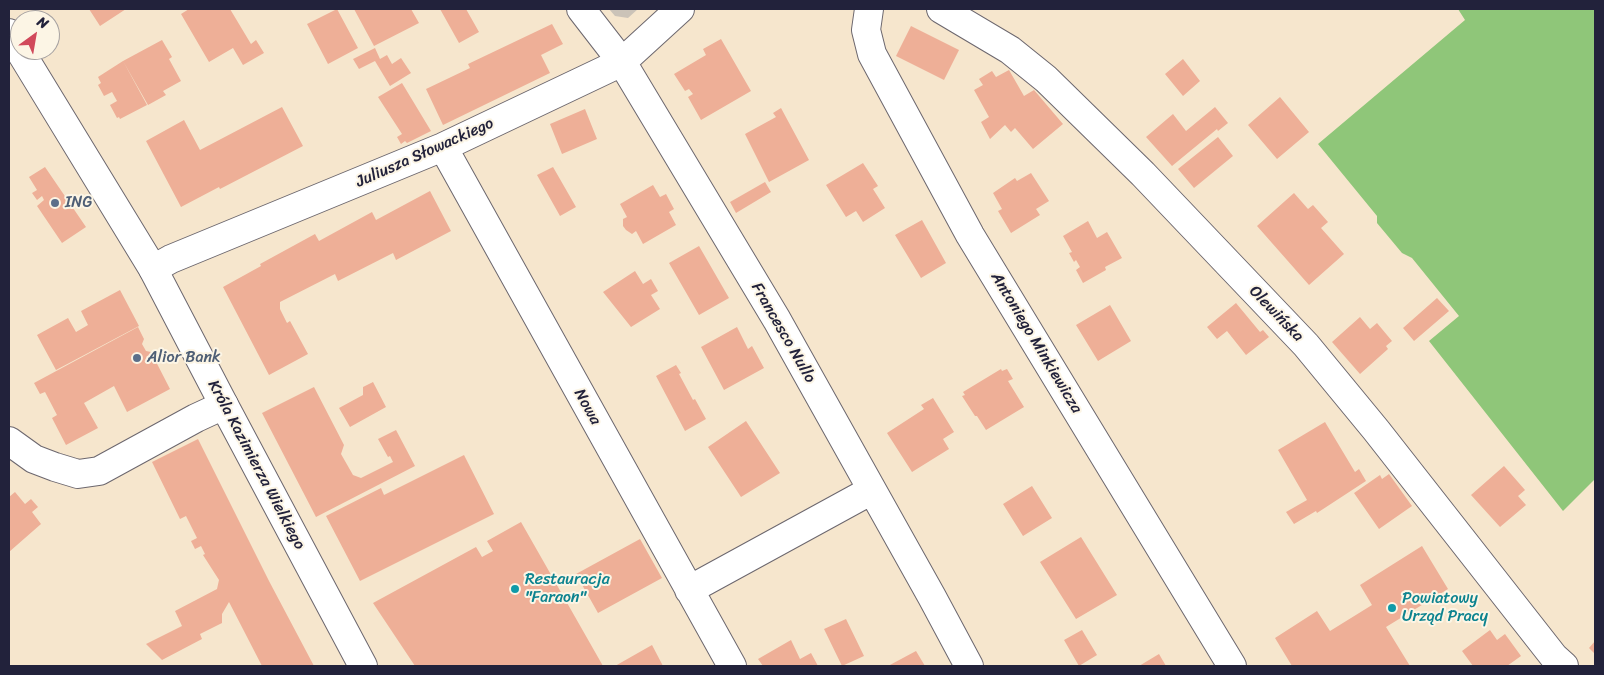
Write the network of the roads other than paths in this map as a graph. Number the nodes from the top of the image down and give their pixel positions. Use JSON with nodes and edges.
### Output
{"nodes":[{"id":1,"x":581,"y":9,"type":"edge"},
{"id":2,"x":680,"y":9,"type":"edge"},
{"id":3,"x":869,"y":9,"type":"edge"},
{"id":4,"x":941,"y":9,"type":"edge"},
{"id":5,"x":9,"y":33,"type":"edge"},
{"id":6,"x":622,"y":62,"type":"junction"},
{"id":7,"x":443,"y":147,"type":"junction"},
{"id":8,"x":153,"y":269,"type":"junction"},
{"id":9,"x":224,"y":405,"type":"junction"},
{"id":10,"x":9,"y":441,"type":"edge"},
{"id":11,"x":872,"y":490,"type":"junction"},
{"id":12,"x":690,"y":590,"type":"junction"},
{"id":13,"x":363,"y":666,"type":"edge"},
{"id":14,"x":732,"y":666,"type":"edge"},
{"id":15,"x":969,"y":666,"type":"edge"},
{"id":16,"x":1232,"y":666,"type":"edge"},
{"id":17,"x":1564,"y":666,"type":"edge"}],
"edges":[{"from":1,"to":6,"type":"street","name":"Francesco Nullo"},
{"from":2,"to":6,"type":"street","name":"Juliusza Słowackiego"},
{"from":3,"to":16,"type":"street","name":"Antoniego Minkiewicza"},
{"from":4,"to":17,"type":"street","name":"Olewińska"},
{"from":5,"to":8,"type":"street","name":"Króla Kazimierza Wielkiego"},
{"from":6,"to":7,"type":"street","name":"Juliusza Słowackiego"},
{"from":6,"to":11,"type":"street","name":"Francesco Nullo"},
{"from":7,"to":8,"type":"street","name":"Juliusza Słowackiego"},
{"from":7,"to":12,"type":"street","name":"Nowa"},
{"from":8,"to":9,"type":"street","name":"Króla Kazimierza Wielkiego"},
{"from":9,"to":10,"type":"street"},
{"from":9,"to":13,"type":"street","name":"Króla Kazimierza Wielkiego"},
{"from":11,"to":12,"type":"street"},
{"from":11,"to":15,"type":"street","name":"Francesco Nullo"},
{"from":12,"to":14,"type":"street","name":"Nowa"}]}
